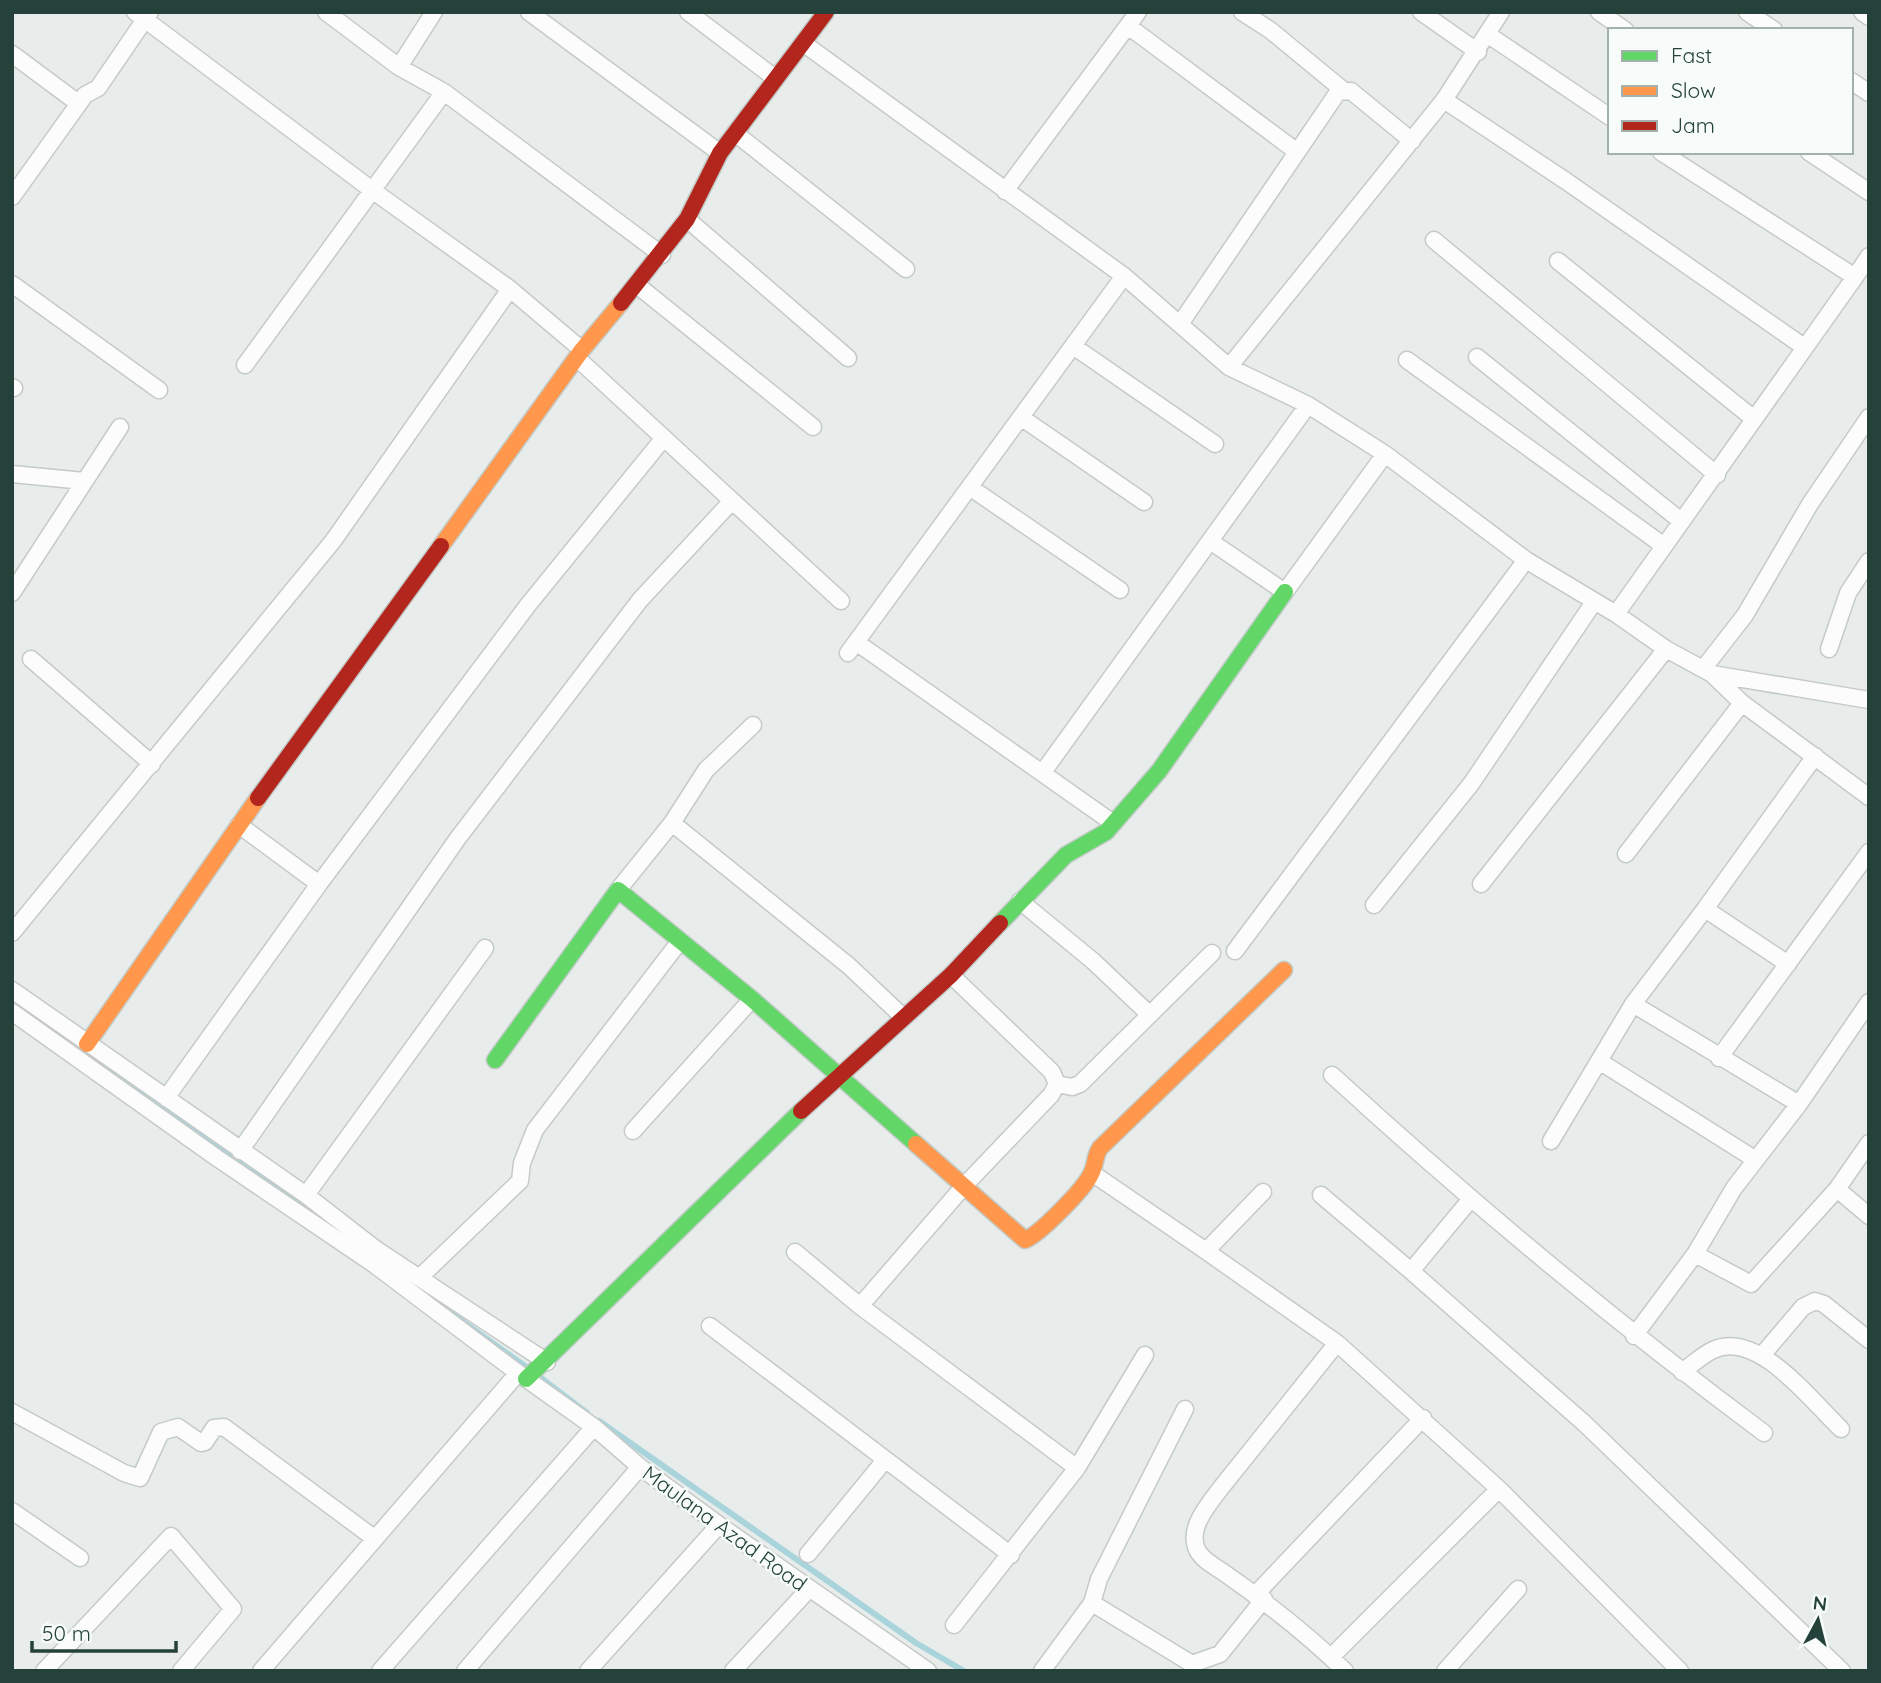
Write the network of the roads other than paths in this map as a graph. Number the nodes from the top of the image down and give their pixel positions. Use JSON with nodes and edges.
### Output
{"nodes":[{"id":1,"x":326,"y":12,"type":"edge"},
{"id":2,"x":434,"y":12,"type":"edge"},
{"id":3,"x":529,"y":12,"type":"edge"},
{"id":4,"x":688,"y":12,"type":"edge"},
{"id":5,"x":826,"y":12,"type":"edge"},
{"id":6,"x":1138,"y":12,"type":"edge"},
{"id":7,"x":1242,"y":12,"type":"edge"},
{"id":8,"x":1420,"y":12,"type":"edge"},
{"id":9,"x":1501,"y":12,"type":"edge"},
{"id":10,"x":1599,"y":12,"type":"edge"},
{"id":11,"x":1747,"y":12,"type":"edge"},
{"id":12,"x":1862,"y":12,"type":"edge"},
{"id":13,"x":143,"y":15,"type":"edge"},
{"id":14,"x":1869,"y":17,"type":"edge"},
{"id":15,"x":1128,"y":26,"type":"junction"},
{"id":16,"x":1622,"y":28,"type":"edge"},
{"id":17,"x":1771,"y":28,"type":"edge"},
{"id":18,"x":1487,"y":34,"type":"junction"},
{"id":19,"x":803,"y":43,"type":"junction"},
{"id":20,"x":1478,"y":52,"type":"junction"},
{"id":21,"x":12,"y":54,"type":"edge"},
{"id":22,"x":399,"y":67,"type":"junction"},
{"id":23,"x":775,"y":78,"type":"junction"},
{"id":24,"x":1853,"y":82,"type":"edge"},
{"id":25,"x":1343,"y":90,"type":"junction"},
{"id":26,"x":444,"y":92,"type":"junction"},
{"id":27,"x":1869,"y":93,"type":"edge"},
{"id":28,"x":1444,"y":100,"type":"junction"},
{"id":29,"x":78,"y":103,"type":"junction"},
{"id":30,"x":1608,"y":116,"type":"edge"},
{"id":31,"x":735,"y":133,"type":"junction"},
{"id":32,"x":1412,"y":141,"type":"junction"},
{"id":33,"x":1296,"y":151,"type":"junction"},
{"id":34,"x":720,"y":153,"type":"junction"},
{"id":35,"x":1664,"y":154,"type":"edge"},
{"id":36,"x":1812,"y":154,"type":"edge"},
{"id":37,"x":18,"y":177,"type":"edge"},
{"id":38,"x":372,"y":190,"type":"junction"},
{"id":39,"x":1005,"y":191,"type":"junction"},
{"id":40,"x":1869,"y":192,"type":"edge"},
{"id":41,"x":12,"y":197,"type":"edge"},
{"id":42,"x":687,"y":219,"type":"junction"},
{"id":43,"x":1434,"y":240,"type":"dead end"},
{"id":44,"x":662,"y":255,"type":"junction"},
{"id":45,"x":1869,"y":256,"type":"edge"},
{"id":46,"x":1558,"y":261,"type":"dead end"},
{"id":47,"x":906,"y":269,"type":"dead end"},
{"id":48,"x":1124,"y":276,"type":"junction"},
{"id":49,"x":1854,"y":277,"type":"junction"},
{"id":50,"x":12,"y":284,"type":"edge"},
{"id":51,"x":637,"y":285,"type":"junction"},
{"id":52,"x":510,"y":289,"type":"junction"},
{"id":53,"x":1180,"y":324,"type":"junction"},
{"id":54,"x":1073,"y":346,"type":"junction"},
{"id":55,"x":1804,"y":347,"type":"junction"},
{"id":56,"x":579,"y":354,"type":"junction"},
{"id":57,"x":1477,"y":357,"type":"dead end"},
{"id":58,"x":848,"y":358,"type":"dead end"},
{"id":59,"x":1408,"y":360,"type":"dead end"},
{"id":60,"x":246,"y":365,"type":"dead end"},
{"id":61,"x":1229,"y":367,"type":"junction"},
{"id":62,"x":159,"y":390,"type":"dead end"},
{"id":63,"x":1308,"y":405,"type":"junction"},
{"id":64,"x":1869,"y":417,"type":"edge"},
{"id":65,"x":1022,"y":418,"type":"junction"},
{"id":66,"x":1754,"y":419,"type":"junction"},
{"id":67,"x":120,"y":427,"type":"dead end"},
{"id":68,"x":813,"y":427,"type":"dead end"},
{"id":69,"x":663,"y":439,"type":"junction"},
{"id":70,"x":1215,"y":444,"type":"dead end"},
{"id":71,"x":1385,"y":454,"type":"junction"},
{"id":72,"x":12,"y":474,"type":"edge"},
{"id":73,"x":1717,"y":475,"type":"junction"},
{"id":74,"x":84,"y":481,"type":"junction"},
{"id":75,"x":971,"y":488,"type":"junction"},
{"id":76,"x":731,"y":502,"type":"junction"},
{"id":77,"x":1144,"y":502,"type":"dead end"},
{"id":78,"x":1682,"y":521,"type":"junction"},
{"id":79,"x":1210,"y":541,"type":"junction"},
{"id":80,"x":1664,"y":546,"type":"junction"},
{"id":81,"x":1526,"y":560,"type":"junction"},
{"id":82,"x":1869,"y":561,"type":"edge"},
{"id":83,"x":1120,"y":590,"type":"dead end"},
{"id":84,"x":12,"y":593,"type":"edge"},
{"id":85,"x":1285,"y":593,"type":"junction"},
{"id":86,"x":841,"y":601,"type":"dead end"},
{"id":87,"x":1594,"y":601,"type":"junction"},
{"id":88,"x":1616,"y":614,"type":"junction"},
{"id":89,"x":1666,"y":649,"type":"junction"},
{"id":90,"x":1829,"y":649,"type":"dead end"},
{"id":91,"x":31,"y":659,"type":"dead end"},
{"id":92,"x":1708,"y":672,"type":"junction"},
{"id":93,"x":1869,"y":700,"type":"edge"},
{"id":94,"x":1742,"y":704,"type":"junction"},
{"id":95,"x":753,"y":725,"type":"dead end"},
{"id":96,"x":1815,"y":756,"type":"junction"},
{"id":97,"x":152,"y":764,"type":"junction"},
{"id":98,"x":1043,"y":772,"type":"junction"},
{"id":99,"x":1869,"y":797,"type":"edge"},
{"id":100,"x":672,"y":823,"type":"junction"},
{"id":101,"x":1113,"y":823,"type":"junction"},
{"id":102,"x":239,"y":825,"type":"junction"},
{"id":103,"x":1869,"y":852,"type":"edge"},
{"id":104,"x":1626,"y":854,"type":"dead end"},
{"id":105,"x":319,"y":884,"type":"junction"},
{"id":106,"x":1481,"y":884,"type":"dead end"},
{"id":107,"x":618,"y":890,"type":"junction"},
{"id":108,"x":1020,"y":901,"type":"junction"},
{"id":109,"x":1374,"y":905,"type":"dead end"},
{"id":110,"x":1705,"y":909,"type":"junction"},
{"id":111,"x":12,"y":933,"type":"edge"},
{"id":112,"x":680,"y":941,"type":"junction"},
{"id":113,"x":485,"y":948,"type":"dead end"},
{"id":114,"x":1235,"y":951,"type":"dead end"},
{"id":115,"x":1212,"y":953,"type":"dead end"},
{"id":116,"x":1788,"y":964,"type":"junction"},
{"id":117,"x":1284,"y":970,"type":"dead end"},
{"id":118,"x":951,"y":975,"type":"junction"},
{"id":119,"x":12,"y":990,"type":"edge"},
{"id":120,"x":752,"y":999,"type":"junction"},
{"id":121,"x":1869,"y":1002,"type":"edge"},
{"id":122,"x":1633,"y":1004,"type":"junction"},
{"id":123,"x":1150,"y":1015,"type":"junction"},
{"id":124,"x":902,"y":1016,"type":"junction"},
{"id":125,"x":15,"y":1019,"type":"edge"},
{"id":126,"x":87,"y":1044,"type":"junction"},
{"id":127,"x":1719,"y":1058,"type":"junction"},
{"id":128,"x":495,"y":1060,"type":"dead end"},
{"id":129,"x":1599,"y":1061,"type":"junction"},
{"id":130,"x":1332,"y":1075,"type":"dead end"},
{"id":131,"x":837,"y":1076,"type":"junction"},
{"id":132,"x":1057,"y":1084,"type":"junction"},
{"id":133,"x":166,"y":1098,"type":"junction"},
{"id":134,"x":1799,"y":1104,"type":"junction"},
{"id":135,"x":633,"y":1131,"type":"dead end"},
{"id":136,"x":1551,"y":1141,"type":"dead end"},
{"id":137,"x":1869,"y":1143,"type":"edge"},
{"id":138,"x":240,"y":1151,"type":"junction"},
{"id":139,"x":1756,"y":1160,"type":"junction"},
{"id":140,"x":1092,"y":1173,"type":"junction"},
{"id":141,"x":964,"y":1186,"type":"junction"},
{"id":142,"x":1837,"y":1189,"type":"junction"},
{"id":143,"x":1263,"y":1192,"type":"dead end"},
{"id":144,"x":306,"y":1195,"type":"junction"},
{"id":145,"x":1321,"y":1195,"type":"dead end"},
{"id":146,"x":1470,"y":1200,"type":"junction"},
{"id":147,"x":1869,"y":1216,"type":"edge"},
{"id":148,"x":1206,"y":1251,"type":"junction"},
{"id":149,"x":795,"y":1252,"type":"dead end"},
{"id":150,"x":1695,"y":1254,"type":"junction"},
{"id":151,"x":1410,"y":1271,"type":"junction"},
{"id":152,"x":419,"y":1278,"type":"junction"},
{"id":153,"x":860,"y":1306,"type":"junction"},
{"id":154,"x":710,"y":1326,"type":"dead end"},
{"id":155,"x":1634,"y":1336,"type":"junction"},
{"id":156,"x":1869,"y":1340,"type":"edge"},
{"id":157,"x":1338,"y":1343,"type":"junction"},
{"id":158,"x":1763,"y":1354,"type":"junction"},
{"id":159,"x":1145,"y":1355,"type":"dead end"},
{"id":160,"x":533,"y":1372,"type":"junction"},
{"id":161,"x":1682,"y":1372,"type":"junction"},
{"id":162,"x":1185,"y":1409,"type":"dead end"},
{"id":163,"x":12,"y":1412,"type":"edge"},
{"id":164,"x":1423,"y":1418,"type":"junction"},
{"id":165,"x":594,"y":1427,"type":"junction"},
{"id":166,"x":1841,"y":1429,"type":"dead end"},
{"id":167,"x":1764,"y":1433,"type":"dead end"},
{"id":168,"x":885,"y":1460,"type":"junction"},
{"id":169,"x":640,"y":1467,"type":"junction"},
{"id":170,"x":1077,"y":1468,"type":"junction"},
{"id":171,"x":1499,"y":1489,"type":"junction"},
{"id":172,"x":12,"y":1511,"type":"edge"},
{"id":173,"x":719,"y":1525,"type":"junction"},
{"id":174,"x":374,"y":1538,"type":"junction"},
{"id":175,"x":808,"y":1554,"type":"dead end"},
{"id":176,"x":1011,"y":1555,"type":"junction"},
{"id":177,"x":80,"y":1558,"type":"dead end"},
{"id":178,"x":809,"y":1589,"type":"junction"},
{"id":179,"x":1518,"y":1589,"type":"dead end"},
{"id":180,"x":1259,"y":1597,"type":"junction"},
{"id":181,"x":1091,"y":1603,"type":"junction"},
{"id":182,"x":954,"y":1625,"type":"dead end"},
{"id":183,"x":1331,"y":1657,"type":"junction"},
{"id":184,"x":1173,"y":1664,"type":"edge"},
{"id":185,"x":44,"y":1671,"type":"edge"},
{"id":186,"x":181,"y":1671,"type":"edge"},
{"id":187,"x":261,"y":1671,"type":"edge"},
{"id":188,"x":380,"y":1671,"type":"edge"},
{"id":189,"x":465,"y":1671,"type":"edge"},
{"id":190,"x":588,"y":1671,"type":"edge"},
{"id":191,"x":733,"y":1671,"type":"edge"},
{"id":192,"x":928,"y":1671,"type":"edge"},
{"id":193,"x":1042,"y":1671,"type":"edge"},
{"id":194,"x":1345,"y":1671,"type":"edge"},
{"id":195,"x":1445,"y":1671,"type":"edge"},
{"id":196,"x":1680,"y":1671,"type":"edge"},
{"id":197,"x":1842,"y":1671,"type":"edge"}],
"edges":[{"from":1,"to":22,"type":"street"},
{"from":2,"to":22,"type":"street"},
{"from":3,"to":34,"type":"street"},
{"from":4,"to":23,"type":"street"},
{"from":5,"to":19,"type":"street"},
{"from":6,"to":15,"type":"street"},
{"from":7,"to":25,"type":"street"},
{"from":8,"to":20,"type":"street"},
{"from":9,"to":18,"type":"street"},
{"from":10,"to":16,"type":"street"},
{"from":11,"to":17,"type":"street"},
{"from":12,"to":14,"type":"street"},
{"from":13,"to":29,"type":"street"},
{"from":13,"to":38,"type":"street"},
{"from":15,"to":33,"type":"street"},
{"from":15,"to":39,"type":"street"},
{"from":18,"to":20,"type":"street"},
{"from":18,"to":30,"type":"street"},
{"from":19,"to":23,"type":"street"},
{"from":19,"to":39,"type":"street"},
{"from":20,"to":28,"type":"street"},
{"from":21,"to":29,"type":"street"},
{"from":22,"to":26,"type":"street"},
{"from":23,"to":31,"type":"street"},
{"from":24,"to":27,"type":"street"},
{"from":25,"to":32,"type":"street"},
{"from":25,"to":33,"type":"street"},
{"from":26,"to":38,"type":"street"},
{"from":26,"to":44,"type":"street"},
{"from":28,"to":32,"type":"street"},
{"from":28,"to":55,"type":"street"},
{"from":29,"to":37,"type":"street"},
{"from":31,"to":34,"type":"street"},
{"from":31,"to":47,"type":"street"},
{"from":32,"to":61,"type":"street"},
{"from":33,"to":53,"type":"street"},
{"from":34,"to":42,"type":"street"},
{"from":35,"to":49,"type":"street"},
{"from":36,"to":40,"type":"street"},
{"from":37,"to":41,"type":"street"},
{"from":38,"to":52,"type":"street"},
{"from":38,"to":60,"type":"street"},
{"from":39,"to":48,"type":"street"},
{"from":42,"to":44,"type":"street"},
{"from":42,"to":58,"type":"street"},
{"from":43,"to":73,"type":"street"},
{"from":44,"to":51,"type":"street"},
{"from":45,"to":49,"type":"street"},
{"from":46,"to":66,"type":"street"},
{"from":48,"to":53,"type":"street"},
{"from":48,"to":54,"type":"street"},
{"from":49,"to":55,"type":"street"},
{"from":50,"to":62,"type":"street"},
{"from":51,"to":56,"type":"street"},
{"from":51,"to":68,"type":"street"},
{"from":52,"to":56,"type":"street"},
{"from":52,"to":97,"type":"street"},
{"from":53,"to":61,"type":"street"},
{"from":54,"to":65,"type":"street"},
{"from":54,"to":70,"type":"street"},
{"from":55,"to":66,"type":"street"},
{"from":56,"to":69,"type":"street"},
{"from":56,"to":102,"type":"street"},
{"from":57,"to":78,"type":"street"},
{"from":59,"to":80,"type":"street"},
{"from":61,"to":63,"type":"street"},
{"from":63,"to":71,"type":"street"},
{"from":63,"to":79,"type":"street"},
{"from":64,"to":92,"type":"street"},
{"from":65,"to":75,"type":"street"},
{"from":65,"to":77,"type":"street"},
{"from":66,"to":73,"type":"street"},
{"from":67,"to":74,"type":"street"},
{"from":69,"to":76,"type":"street"},
{"from":69,"to":105,"type":"street"},
{"from":71,"to":81,"type":"street"},
{"from":71,"to":85,"type":"street"},
{"from":72,"to":74,"type":"street"},
{"from":73,"to":78,"type":"street"},
{"from":74,"to":84,"type":"street"},
{"from":75,"to":83,"type":"street"},
{"from":75,"to":98,"type":"street"},
{"from":76,"to":86,"type":"street"},
{"from":76,"to":138,"type":"street"},
{"from":78,"to":80,"type":"street"},
{"from":79,"to":85,"type":"street"},
{"from":79,"to":98,"type":"street"},
{"from":80,"to":88,"type":"street"},
{"from":81,"to":87,"type":"street"},
{"from":81,"to":114,"type":"street"},
{"from":82,"to":90,"type":"street"},
{"from":85,"to":101,"type":"street"},
{"from":87,"to":88,"type":"street"},
{"from":87,"to":109,"type":"street"},
{"from":88,"to":89,"type":"street"},
{"from":89,"to":92,"type":"street"},
{"from":89,"to":106,"type":"street"},
{"from":91,"to":97,"type":"street"},
{"from":92,"to":93,"type":"street"},
{"from":92,"to":94,"type":"street"},
{"from":94,"to":96,"type":"street"},
{"from":94,"to":104,"type":"street"},
{"from":95,"to":100,"type":"street"},
{"from":96,"to":99,"type":"street"},
{"from":96,"to":110,"type":"street"},
{"from":97,"to":111,"type":"street"},
{"from":98,"to":101,"type":"street"},
{"from":100,"to":107,"type":"street"},
{"from":100,"to":124,"type":"street"},
{"from":101,"to":108,"type":"street"},
{"from":102,"to":105,"type":"street"},
{"from":102,"to":126,"type":"street"},
{"from":103,"to":116,"type":"street"},
{"from":105,"to":133,"type":"street"},
{"from":107,"to":112,"type":"street"},
{"from":107,"to":128,"type":"street"},
{"from":108,"to":118,"type":"street"},
{"from":108,"to":123,"type":"street"},
{"from":110,"to":116,"type":"street"},
{"from":110,"to":122,"type":"street"},
{"from":112,"to":120,"type":"street"},
{"from":112,"to":152,"type":"street"},
{"from":113,"to":144,"type":"street"},
{"from":115,"to":123,"type":"street"},
{"from":116,"to":127,"type":"street"},
{"from":117,"to":140,"type":"street"},
{"from":118,"to":124,"type":"street"},
{"from":118,"to":132,"type":"street"},
{"from":119,"to":126,"type":"street"},
{"from":120,"to":131,"type":"street"},
{"from":120,"to":135,"type":"street"},
{"from":121,"to":134,"type":"street"},
{"from":122,"to":127,"type":"street"},
{"from":122,"to":129,"type":"street"},
{"from":123,"to":132,"type":"street"},
{"from":124,"to":131,"type":"street"},
{"from":125,"to":160,"type":"street"},
{"from":126,"to":133,"type":"street"},
{"from":127,"to":134,"type":"street"},
{"from":129,"to":136,"type":"street"},
{"from":129,"to":139,"type":"street"},
{"from":130,"to":146,"type":"street"},
{"from":131,"to":141,"type":"street"},
{"from":131,"to":160,"type":"street"},
{"from":132,"to":141,"type":"street"},
{"from":133,"to":138,"type":"street"},
{"from":134,"to":139,"type":"street"},
{"from":137,"to":142,"type":"street"},
{"from":138,"to":144,"type":"street"},
{"from":139,"to":150,"type":"street"},
{"from":140,"to":141,"type":"street"},
{"from":140,"to":148,"type":"street"},
{"from":141,"to":153,"type":"street"},
{"from":142,"to":147,"type":"street"},
{"from":142,"to":150,"type":"street"},
{"from":143,"to":148,"type":"street"},
{"from":144,"to":152,"type":"street"},
{"from":145,"to":151,"type":"street"},
{"from":146,"to":151,"type":"street"},
{"from":146,"to":155,"type":"street"},
{"from":148,"to":157,"type":"street"},
{"from":149,"to":153,"type":"street"},
{"from":150,"to":155,"type":"street"},
{"from":151,"to":197,"type":"street"},
{"from":152,"to":160,"type":"street"},
{"from":153,"to":170,"type":"street"},
{"from":154,"to":168,"type":"street"},
{"from":155,"to":161,"type":"street"},
{"from":156,"to":158,"type":"street"},
{"from":157,"to":164,"type":"street"},
{"from":157,"to":180,"type":"street"},
{"from":158,"to":161,"type":"street"},
{"from":158,"to":166,"type":"street"},
{"from":159,"to":170,"type":"street"},
{"from":160,"to":165,"type":"street","name":"Maulana Azad Road"},
{"from":160,"to":174,"type":"street"},
{"from":161,"to":167,"type":"street"},
{"from":162,"to":181,"type":"street"},
{"from":163,"to":174,"type":"street"},
{"from":164,"to":171,"type":"street"},
{"from":164,"to":180,"type":"street"},
{"from":165,"to":169,"type":"street","name":"Maulana Azad Road"},
{"from":165,"to":188,"type":"street"},
{"from":168,"to":175,"type":"street"},
{"from":168,"to":176,"type":"street"},
{"from":169,"to":173,"type":"street","name":"Maulana Azad Road"},
{"from":169,"to":189,"type":"street"},
{"from":170,"to":176,"type":"street"},
{"from":171,"to":183,"type":"street"},
{"from":171,"to":196,"type":"street"},
{"from":172,"to":177,"type":"street"},
{"from":173,"to":178,"type":"street","name":"Maulana Azad Road"},
{"from":173,"to":190,"type":"street"},
{"from":174,"to":187,"type":"street"},
{"from":176,"to":182,"type":"street"},
{"from":178,"to":191,"type":"street"},
{"from":178,"to":192,"type":"street","name":"Maulana Azad Road"},
{"from":179,"to":195,"type":"street"},
{"from":180,"to":183,"type":"street"},
{"from":180,"to":184,"type":"street"},
{"from":181,"to":184,"type":"street"},
{"from":181,"to":193,"type":"street"},
{"from":183,"to":194,"type":"street"},
{"from":185,"to":186,"type":"street"}]}
